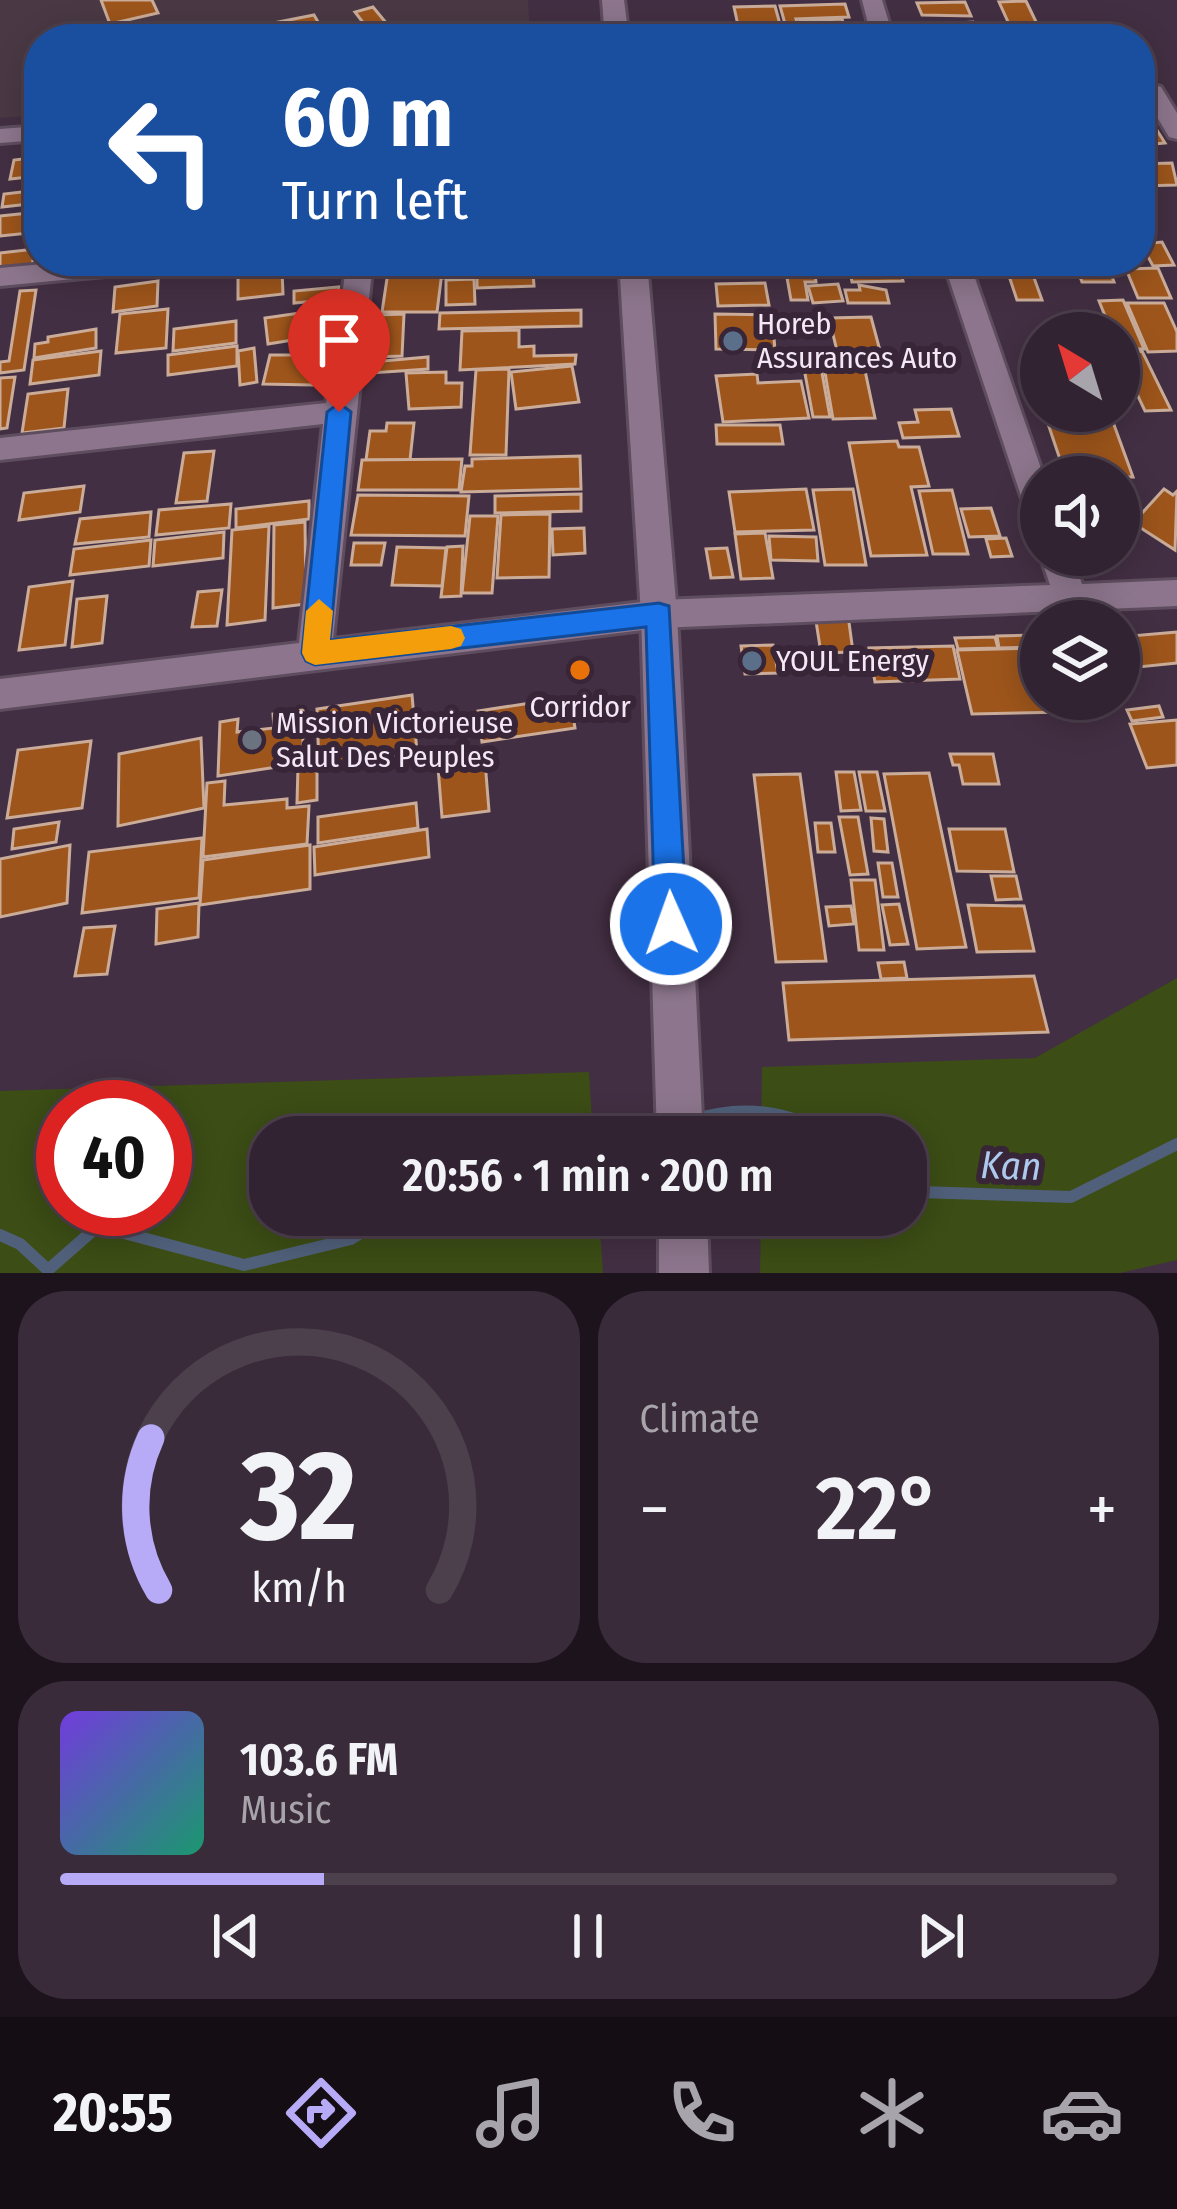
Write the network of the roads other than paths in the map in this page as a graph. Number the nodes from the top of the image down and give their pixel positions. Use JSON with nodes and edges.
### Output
{"nodes":[{"id":1,"x":1157,"y":92,"type":"edge"},
{"id":2,"x":1177,"y":132,"type":"edge"},
{"id":3,"x":358,"y":276,"type":"edge"},
{"id":4,"x":634,"y":276,"type":"edge"},
{"id":5,"x":961,"y":276,"type":"edge"},
{"id":6,"x":339,"y":412,"type":"junction"},
{"id":7,"x":0,"y":449,"type":"edge"},
{"id":8,"x":1022,"y":456,"type":"edge"},
{"id":9,"x":1063,"y":576,"type":"edge"},
{"id":10,"x":1177,"y":593,"type":"edge"},
{"id":11,"x":1070,"y":596,"type":"junction"},
{"id":12,"x":659,"y":614,"type":"junction"},
{"id":13,"x":315,"y":653,"type":"junction"},
{"id":14,"x":0,"y":694,"type":"edge"},
{"id":15,"x":679,"y":1116,"type":"edge"},
{"id":16,"x":683,"y":1236,"type":"edge"},
{"id":17,"x":684,"y":1273,"type":"edge"}],
"edges":[{"from":1,"to":2,"type":"street"},
{"from":3,"to":6,"type":"street"},
{"from":4,"to":12,"type":"street"},
{"from":5,"to":8,"type":"street"},
{"from":6,"to":7,"type":"street"},
{"from":6,"to":13,"type":"street"},
{"from":9,"to":11,"type":"street"},
{"from":10,"to":11,"type":"street"},
{"from":11,"to":12,"type":"street"},
{"from":12,"to":13,"type":"street"},
{"from":12,"to":15,"type":"street"},
{"from":13,"to":14,"type":"street"},
{"from":16,"to":17,"type":"street"}]}
